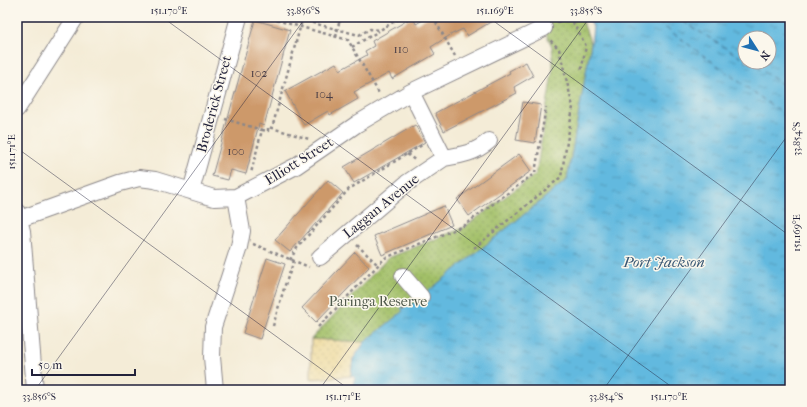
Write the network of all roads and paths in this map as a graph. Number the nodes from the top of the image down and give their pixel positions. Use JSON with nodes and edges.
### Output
{"nodes":[{"id":1,"x":76,"y":17,"type":"edge"},
{"id":2,"x":239,"y":17,"type":"edge"},
{"id":3,"x":265,"y":17,"type":"edge"},
{"id":4,"x":303,"y":17,"type":"edge"},
{"id":5,"x":310,"y":17,"type":"edge"},
{"id":6,"x":341,"y":17,"type":"edge"},
{"id":7,"x":402,"y":17,"type":"edge"},
{"id":8,"x":433,"y":17,"type":"edge"},
{"id":9,"x":570,"y":17,"type":"edge"},
{"id":10,"x":300,"y":28,"type":"junction"},
{"id":11,"x":544,"y":28,"type":"joint"},
{"id":12,"x":380,"y":30,"type":"junction"},
{"id":13,"x":336,"y":37,"type":"junction"},
{"id":14,"x":352,"y":47,"type":"junction"},
{"id":15,"x":455,"y":56,"type":"dead end"},
{"id":16,"x":581,"y":72,"type":"dead end"},
{"id":17,"x":411,"y":92,"type":"junction"},
{"id":18,"x":386,"y":106,"type":"junction"},
{"id":19,"x":546,"y":107,"type":"dead end"},
{"id":20,"x":17,"y":109,"type":"edge"},
{"id":21,"x":211,"y":116,"type":"junction"},
{"id":22,"x":272,"y":128,"type":"junction"},
{"id":23,"x":262,"y":130,"type":"junction"},
{"id":24,"x":489,"y":141,"type":"dead end"},
{"id":25,"x":427,"y":142,"type":"dead end"},
{"id":26,"x":327,"y":144,"type":"junction"},
{"id":27,"x":407,"y":154,"type":"junction"},
{"id":28,"x":444,"y":158,"type":"junction"},
{"id":29,"x":420,"y":164,"type":"dead end"},
{"id":30,"x":191,"y":191,"type":"junction"},
{"id":31,"x":241,"y":194,"type":"junction"},
{"id":32,"x":18,"y":217,"type":"edge"},
{"id":33,"x":241,"y":238,"type":"junction"},
{"id":34,"x":356,"y":245,"type":"dead end"},
{"id":35,"x":474,"y":248,"type":"dead end"},
{"id":36,"x":290,"y":260,"type":"junction"},
{"id":37,"x":294,"y":261,"type":"junction"},
{"id":38,"x":317,"y":263,"type":"joint"},
{"id":39,"x":378,"y":265,"type":"junction"},
{"id":40,"x":403,"y":276,"type":"dead end"},
{"id":41,"x":421,"y":297,"type":"dead end"},
{"id":42,"x":405,"y":307,"type":"dead end"},
{"id":43,"x":402,"y":310,"type":"dead end"},
{"id":44,"x":273,"y":326,"type":"dead end"},
{"id":45,"x":318,"y":327,"type":"dead end"},
{"id":46,"x":35,"y":390,"type":"edge"},
{"id":47,"x":215,"y":390,"type":"edge"}],
"edges":[{"from":1,"to":20,"type":"street"},
{"from":2,"to":21,"type":"street","name":"Broderick Street"},
{"from":3,"to":10,"type":"path"},
{"from":4,"to":10,"type":"path"},
{"from":5,"to":12,"type":"path"},
{"from":6,"to":13,"type":"path","bridge":true},
{"from":7,"to":12,"type":"path"},
{"from":8,"to":15,"type":"path"},
{"from":9,"to":16,"type":"path"},
{"from":10,"to":13,"type":"path"},
{"from":10,"to":22,"type":"path"},
{"from":11,"to":17,"type":"street","name":"Elliott Street"},
{"from":11,"to":35,"type":"path"},
{"from":12,"to":14,"type":"path"},
{"from":13,"to":14,"type":"path"},
{"from":14,"to":18,"type":"path"},
{"from":17,"to":18,"type":"street","name":"Elliott Street"},
{"from":17,"to":28,"type":"street"},
{"from":18,"to":26,"type":"street","name":"Elliott Street"},
{"from":19,"to":39,"type":"path"},
{"from":21,"to":23,"type":"path"},
{"from":21,"to":30,"type":"street","name":"Broderick Street"},
{"from":22,"to":23,"type":"path"},
{"from":22,"to":26,"type":"path"},
{"from":23,"to":31,"type":"path"},
{"from":24,"to":28,"type":"street","name":"Laggan Avenue"},
{"from":25,"to":27,"type":"path"},
{"from":26,"to":31,"type":"street","name":"Elliott Street"},
{"from":27,"to":29,"type":"path"},
{"from":27,"to":36,"type":"path"},
{"from":28,"to":38,"type":"street","name":"Laggan Avenue"},
{"from":30,"to":31,"type":"street","name":"Elliott Street"},
{"from":30,"to":32,"type":"street","name":"Elliott Street"},
{"from":31,"to":33,"type":"street"},
{"from":32,"to":46,"type":"street"},
{"from":33,"to":36,"type":"path"},
{"from":33,"to":47,"type":"street"},
{"from":34,"to":39,"type":"path"},
{"from":36,"to":37,"type":"path"},
{"from":37,"to":38,"type":"path"},
{"from":37,"to":44,"type":"path"},
{"from":39,"to":45,"type":"path"},
{"from":40,"to":41,"type":"street"},
{"from":42,"to":43,"type":"path"}]}
